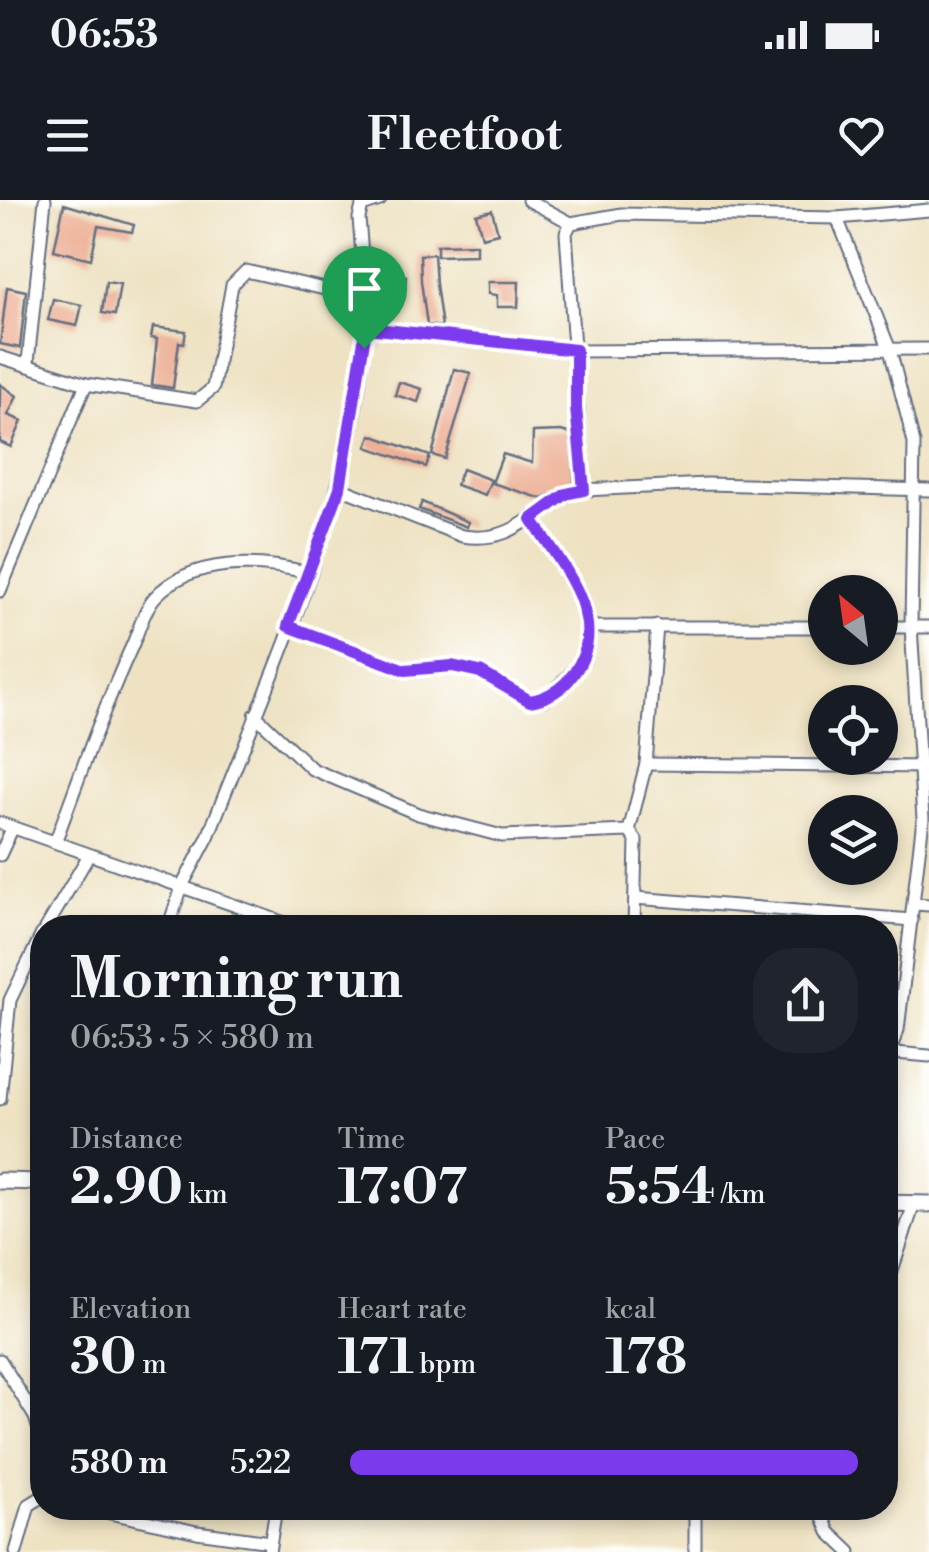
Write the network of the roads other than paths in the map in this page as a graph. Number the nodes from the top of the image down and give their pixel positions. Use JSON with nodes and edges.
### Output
{"nodes":[{"id":1,"x":45,"y":200,"type":"edge"},
{"id":2,"x":380,"y":200,"type":"edge"},
{"id":3,"x":528,"y":200,"type":"edge"},
{"id":4,"x":929,"y":210,"type":"edge"},
{"id":5,"x":838,"y":218,"type":"junction"},
{"id":6,"x":571,"y":223,"type":"junction"},
{"id":7,"x":366,"y":304,"type":"junction"},
{"id":8,"x":366,"y":328,"type":"junction"},
{"id":9,"x":929,"y":349,"type":"edge"},
{"id":10,"x":576,"y":350,"type":"junction"},
{"id":11,"x":890,"y":350,"type":"junction"},
{"id":12,"x":0,"y":356,"type":"edge"},
{"id":13,"x":28,"y":362,"type":"junction"},
{"id":14,"x":86,"y":384,"type":"junction"},
{"id":15,"x":340,"y":488,"type":"junction"},
{"id":16,"x":584,"y":490,"type":"junction"},
{"id":17,"x":914,"y":490,"type":"junction"},
{"id":18,"x":929,"y":490,"type":"edge"},
{"id":19,"x":532,"y":519,"type":"junction"},
{"id":20,"x":308,"y":572,"type":"junction"},
{"id":21,"x":0,"y":591,"type":"edge"},
{"id":22,"x":288,"y":626,"type":"junction"},
{"id":23,"x":591,"y":626,"type":"junction"},
{"id":24,"x":657,"y":626,"type":"junction"},
{"id":25,"x":898,"y":626,"type":"edge"},
{"id":26,"x":911,"y":626,"type":"junction"},
{"id":27,"x":808,"y":627,"type":"edge"},
{"id":28,"x":929,"y":627,"type":"edge"},
{"id":29,"x":255,"y":715,"type":"junction"},
{"id":30,"x":646,"y":764,"type":"junction"},
{"id":31,"x":924,"y":767,"type":"edge"},
{"id":32,"x":6,"y":826,"type":"edge"},
{"id":33,"x":629,"y":831,"type":"junction"},
{"id":34,"x":56,"y":840,"type":"junction"},
{"id":35,"x":0,"y":855,"type":"edge"},
{"id":36,"x":88,"y":855,"type":"junction"},
{"id":37,"x":182,"y":886,"type":"junction"},
{"id":38,"x":634,"y":898,"type":"junction"},
{"id":39,"x":914,"y":904,"type":"junction"},
{"id":40,"x":929,"y":905,"type":"edge"},
{"id":41,"x":53,"y":915,"type":"edge"},
{"id":42,"x":172,"y":915,"type":"edge"},
{"id":43,"x":263,"y":915,"type":"edge"},
{"id":44,"x":634,"y":915,"type":"edge"},
{"id":45,"x":849,"y":915,"type":"edge"},
{"id":46,"x":898,"y":919,"type":"edge"},
{"id":47,"x":912,"y":920,"type":"junction"},
{"id":48,"x":30,"y":959,"type":"edge"},
{"id":49,"x":898,"y":1030,"type":"edge"},
{"id":50,"x":898,"y":1053,"type":"edge"},
{"id":51,"x":929,"y":1056,"type":"edge"},
{"id":52,"x":0,"y":1099,"type":"edge"},
{"id":53,"x":0,"y":1180,"type":"edge"},
{"id":54,"x":30,"y":1181,"type":"edge"},
{"id":55,"x":922,"y":1204,"type":"edge"},
{"id":56,"x":898,"y":1261,"type":"edge"},
{"id":57,"x":0,"y":1360,"type":"edge"},
{"id":58,"x":30,"y":1408,"type":"edge"},
{"id":59,"x":30,"y":1504,"type":"edge"},
{"id":60,"x":142,"y":1520,"type":"edge"},
{"id":61,"x":274,"y":1520,"type":"edge"},
{"id":62,"x":695,"y":1520,"type":"edge"},
{"id":63,"x":824,"y":1520,"type":"edge"},
{"id":64,"x":269,"y":1547,"type":"edge"},
{"id":65,"x":16,"y":1552,"type":"edge"},
{"id":66,"x":695,"y":1552,"type":"edge"},
{"id":67,"x":850,"y":1552,"type":"edge"}],
"edges":[{"from":1,"to":13,"type":"street"},
{"from":2,"to":7,"type":"street"},
{"from":3,"to":6,"type":"street"},
{"from":4,"to":5,"type":"street"},
{"from":5,"to":6,"type":"street"},
{"from":5,"to":11,"type":"street"},
{"from":6,"to":10,"type":"street"},
{"from":7,"to":8,"type":"street"},
{"from":7,"to":14,"type":"street"},
{"from":8,"to":10,"type":"street"},
{"from":8,"to":15,"type":"street"},
{"from":9,"to":11,"type":"street"},
{"from":10,"to":11,"type":"street"},
{"from":10,"to":16,"type":"street"},
{"from":11,"to":17,"type":"street"},
{"from":12,"to":13,"type":"street"},
{"from":13,"to":14,"type":"street"},
{"from":14,"to":21,"type":"street"},
{"from":15,"to":19,"type":"street"},
{"from":15,"to":20,"type":"street"},
{"from":16,"to":17,"type":"street"},
{"from":16,"to":19,"type":"street"},
{"from":17,"to":18,"type":"street"},
{"from":17,"to":26,"type":"street"},
{"from":19,"to":23,"type":"street"},
{"from":20,"to":22,"type":"street"},
{"from":20,"to":34,"type":"street"},
{"from":22,"to":23,"type":"street"},
{"from":22,"to":29,"type":"street"},
{"from":23,"to":24,"type":"street"},
{"from":24,"to":27,"type":"street"},
{"from":24,"to":30,"type":"street"},
{"from":25,"to":26,"type":"street"},
{"from":26,"to":28,"type":"street"},
{"from":26,"to":31,"type":"street"},
{"from":29,"to":33,"type":"street"},
{"from":29,"to":37,"type":"street"},
{"from":30,"to":31,"type":"street"},
{"from":30,"to":33,"type":"street"},
{"from":31,"to":39,"type":"street"},
{"from":32,"to":34,"type":"street"},
{"from":32,"to":35,"type":"street"},
{"from":33,"to":38,"type":"street"},
{"from":34,"to":36,"type":"street"},
{"from":36,"to":37,"type":"street"},
{"from":36,"to":41,"type":"street"},
{"from":37,"to":42,"type":"street"},
{"from":37,"to":43,"type":"street"},
{"from":38,"to":44,"type":"street"},
{"from":38,"to":45,"type":"street"},
{"from":39,"to":40,"type":"street"},
{"from":39,"to":47,"type":"street"},
{"from":46,"to":47,"type":"street"},
{"from":47,"to":49,"type":"street"},
{"from":48,"to":52,"type":"street"},
{"from":50,"to":51,"type":"street"},
{"from":53,"to":54,"type":"main road"},
{"from":55,"to":56,"type":"street"},
{"from":57,"to":58,"type":"street"},
{"from":59,"to":65,"type":"street"},
{"from":60,"to":64,"type":"street"},
{"from":61,"to":64,"type":"street"},
{"from":62,"to":66,"type":"street"},
{"from":63,"to":67,"type":"street"}]}
